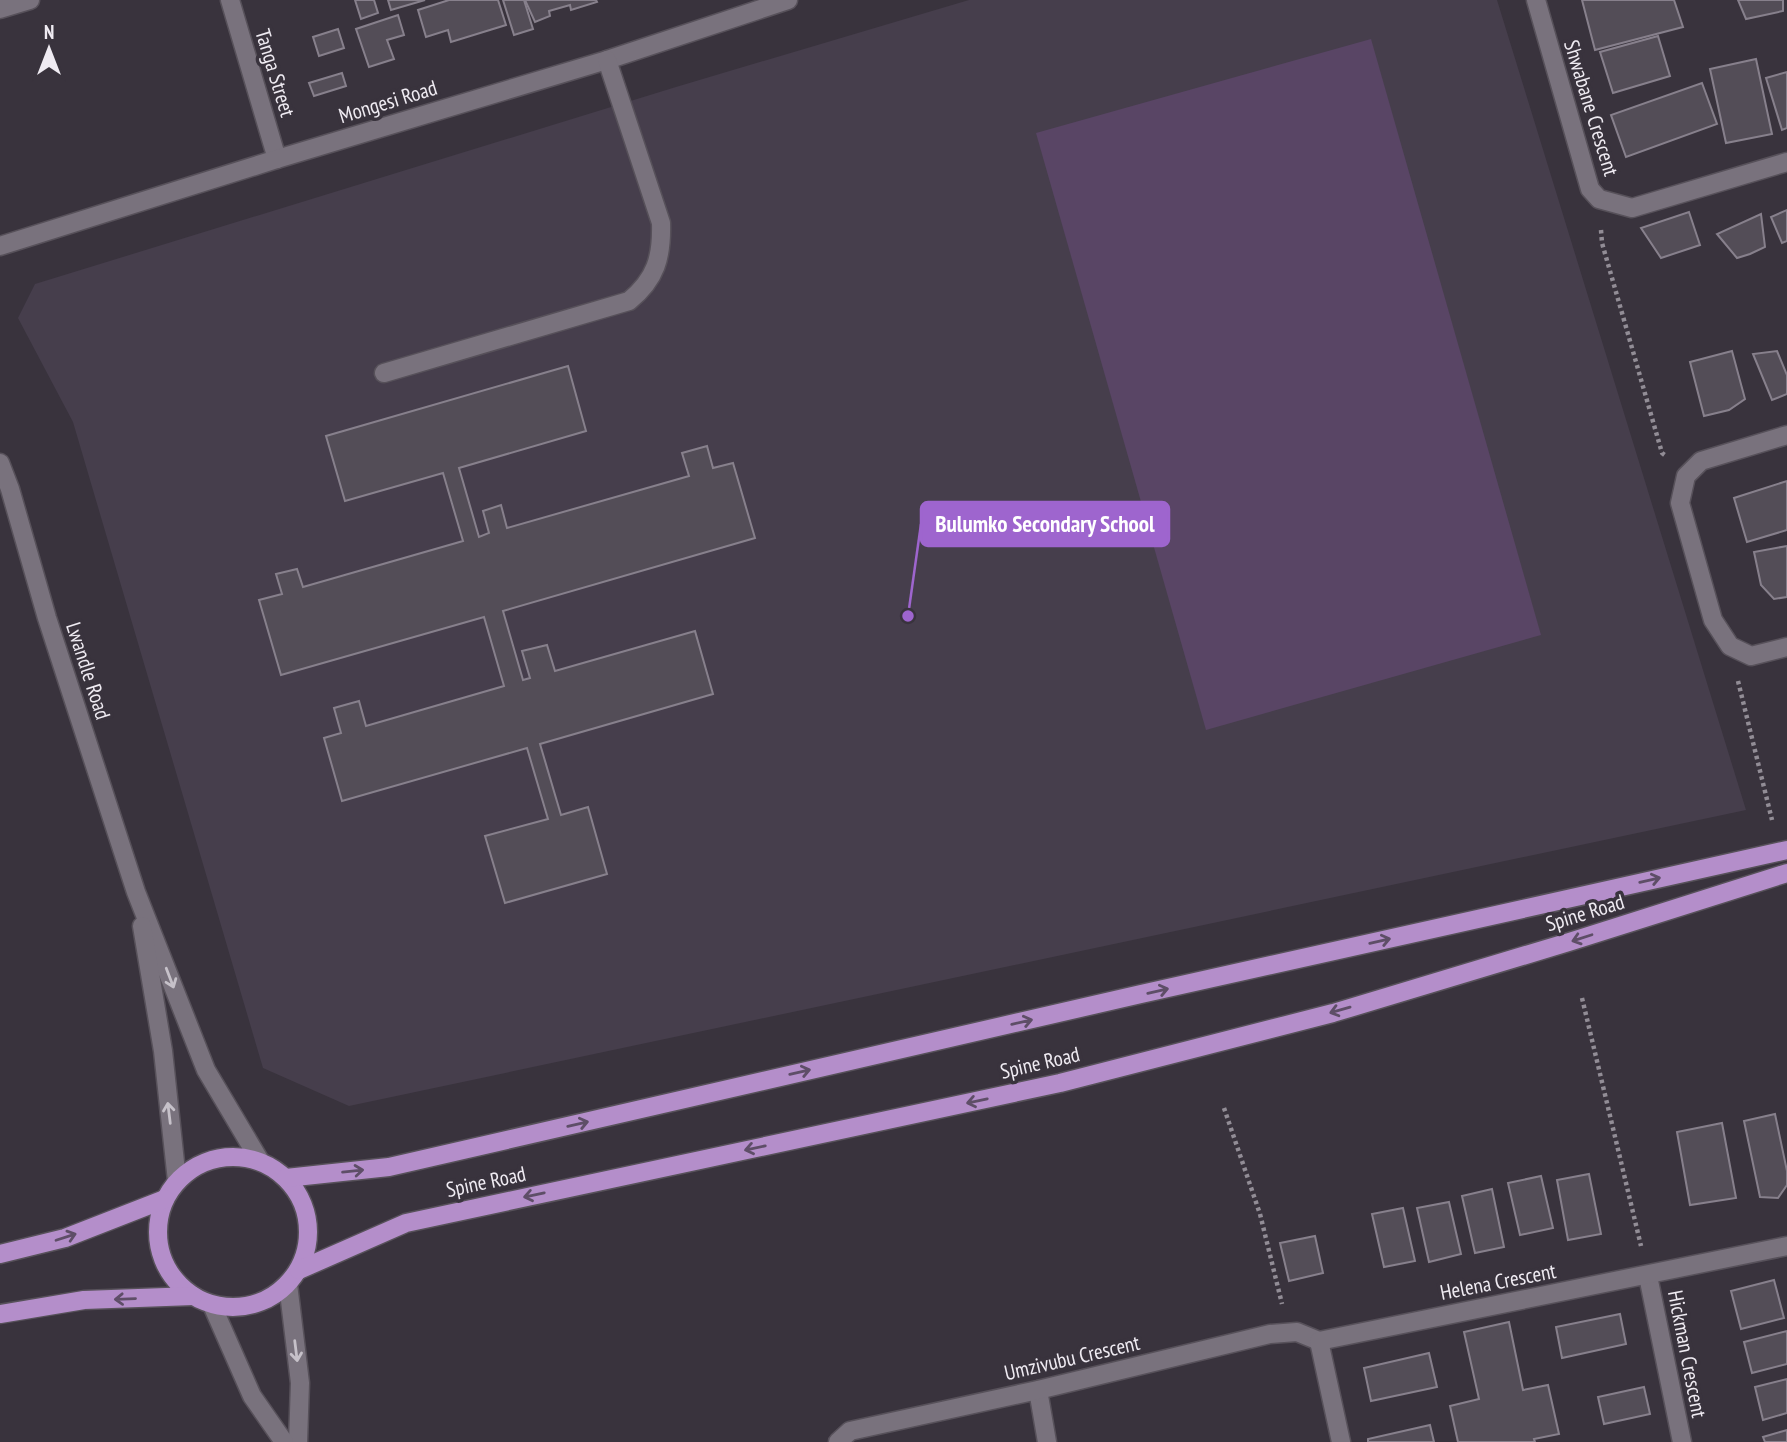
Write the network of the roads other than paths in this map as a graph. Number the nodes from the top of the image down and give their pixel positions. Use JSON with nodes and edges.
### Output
{"nodes":[{"id":1,"x":30,"y":0,"type":"edge"},
{"id":2,"x":230,"y":0,"type":"edge"},
{"id":3,"x":788,"y":0,"type":"edge"},
{"id":4,"x":1536,"y":0,"type":"edge"},
{"id":5,"x":0,"y":9,"type":"edge"},
{"id":6,"x":607,"y":60,"type":"junction"},
{"id":7,"x":277,"y":159,"type":"junction"},
{"id":8,"x":1787,"y":162,"type":"edge"},
{"id":9,"x":0,"y":246,"type":"edge"},
{"id":10,"x":383,"y":373,"type":"dead end"},
{"id":11,"x":1787,"y":435,"type":"edge"},
{"id":12,"x":0,"y":463,"type":"edge"},
{"id":13,"x":1787,"y":647,"type":"edge"},
{"id":14,"x":1787,"y":850,"type":"edge"},
{"id":15,"x":1787,"y":873,"type":"edge"},
{"id":16,"x":136,"y":892,"type":"junction"},
{"id":17,"x":260,"y":1161,"type":"junction"},
{"id":18,"x":286,"y":1178,"type":"junction"},
{"id":19,"x":177,"y":1181,"type":"junction"},
{"id":20,"x":165,"y":1199,"type":"junction"},
{"id":21,"x":1787,"y":1246,"type":"edge"},
{"id":22,"x":0,"y":1254,"type":"edge"},
{"id":23,"x":1648,"y":1276,"type":"junction"},
{"id":24,"x":293,"y":1277,"type":"junction"},
{"id":25,"x":193,"y":1296,"type":"junction"},
{"id":26,"x":212,"y":1305,"type":"junction"},
{"id":27,"x":0,"y":1314,"type":"edge"},
{"id":28,"x":1319,"y":1341,"type":"junction"},
{"id":29,"x":1038,"y":1390,"type":"junction"},
{"id":30,"x":284,"y":1442,"type":"edge"},
{"id":31,"x":298,"y":1442,"type":"edge"},
{"id":32,"x":838,"y":1442,"type":"edge"},
{"id":33,"x":1047,"y":1442,"type":"edge"},
{"id":34,"x":1341,"y":1442,"type":"edge"},
{"id":35,"x":1682,"y":1442,"type":"edge"}],
"edges":[{"from":1,"to":5,"type":"street"},
{"from":2,"to":7,"type":"street","name":"Tanga Street"},
{"from":3,"to":6,"type":"street","name":"Mongesi Road"},
{"from":4,"to":8,"type":"street","name":"Shwabane Crescent"},
{"from":6,"to":7,"type":"street","name":"Mongesi Road"},
{"from":6,"to":10,"type":"street"},
{"from":7,"to":9,"type":"street","name":"Mongesi Road"},
{"from":11,"to":13,"type":"street"},
{"from":12,"to":16,"type":"street","name":"Lwandle Road"},
{"from":18,"to":14,"type":"main road","name":"Spine Road","one_way":true},
{"from":15,"to":24,"type":"main road","name":"Spine Road","one_way":true},
{"from":16,"to":17,"type":"street","name":"Lwandle Road","one_way":true},
{"from":19,"to":16,"type":"street","name":"Lwandle Road","one_way":true},
{"from":17,"to":18,"type":"main road","name":"Spine Road"},
{"from":17,"to":19,"type":"main road","name":"Spine Road"},
{"from":18,"to":24,"type":"main road","name":"Spine Road"},
{"from":19,"to":20,"type":"main road","name":"Spine Road"},
{"from":22,"to":20,"type":"main road","one_way":true},
{"from":20,"to":25,"type":"main road","name":"Spine Road"},
{"from":21,"to":23,"type":"street","name":"Helena Crescent"},
{"from":23,"to":28,"type":"street","name":"Helena Crescent"},
{"from":23,"to":35,"type":"street","name":"Hickman Crescent"},
{"from":24,"to":26,"type":"main road","name":"Spine Road"},
{"from":24,"to":31,"type":"street","one_way":true},
{"from":25,"to":26,"type":"main road","name":"Spine Road"},
{"from":25,"to":27,"type":"main road","name":"Spine Road","one_way":true},
{"from":26,"to":30,"type":"street"},
{"from":28,"to":29,"type":"street","name":"Umzivubu Crescent"},
{"from":28,"to":34,"type":"street"},
{"from":29,"to":32,"type":"street","name":"Umzivubu Crescent"},
{"from":29,"to":33,"type":"street"}]}
